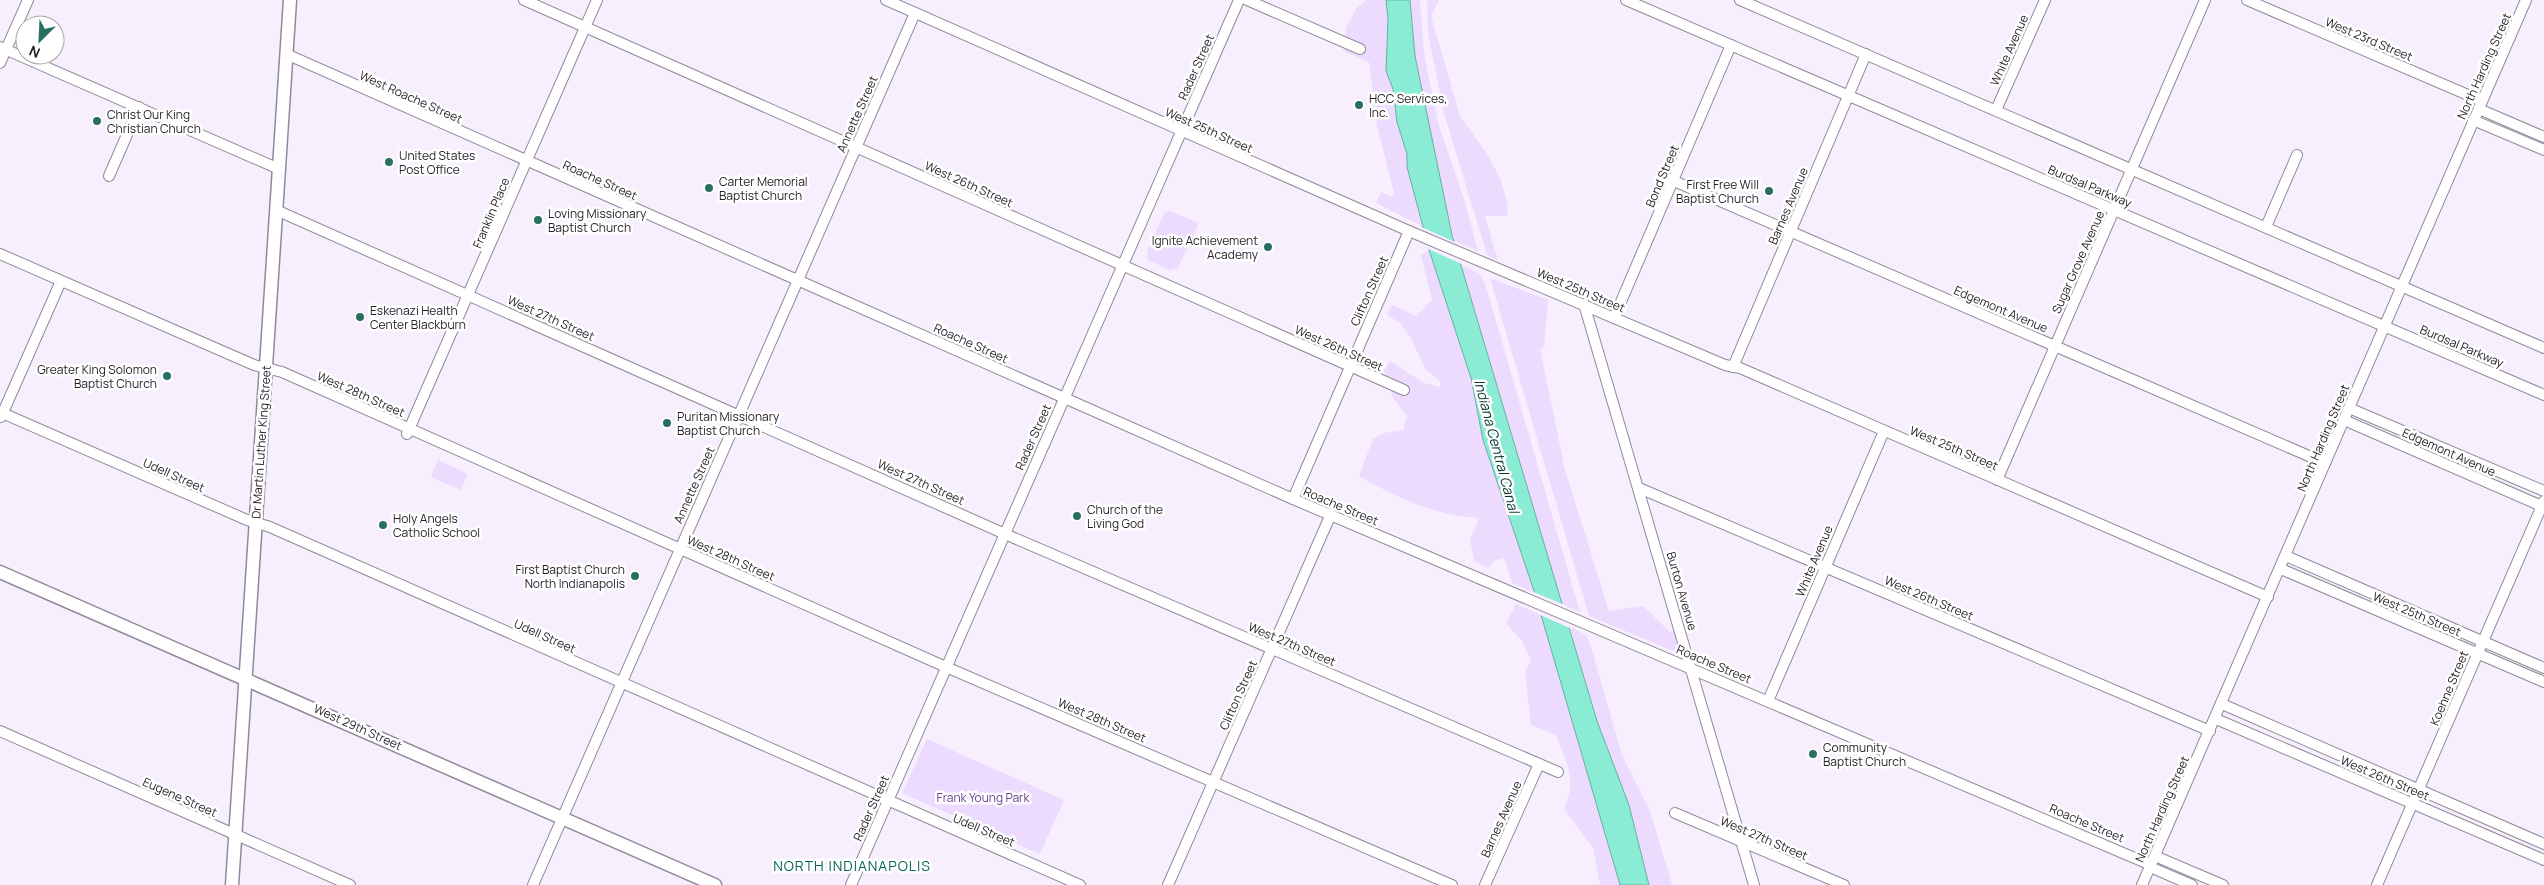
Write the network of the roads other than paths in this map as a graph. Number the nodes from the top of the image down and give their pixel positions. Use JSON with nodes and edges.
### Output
{"nodes":[{"id":1,"x":28,"y":0,"type":"edge"},
{"id":2,"x":290,"y":0,"type":"edge"},
{"id":3,"x":524,"y":0,"type":"edge"},
{"id":4,"x":597,"y":0,"type":"edge"},
{"id":5,"x":886,"y":0,"type":"edge"},
{"id":6,"x":1239,"y":0,"type":"edge"},
{"id":7,"x":1247,"y":0,"type":"edge"},
{"id":8,"x":1626,"y":0,"type":"edge"},
{"id":9,"x":1740,"y":0,"type":"edge"},
{"id":10,"x":2045,"y":0,"type":"edge"},
{"id":11,"x":2205,"y":0,"type":"edge"},
{"id":12,"x":2247,"y":0,"type":"edge"},
{"id":13,"x":2526,"y":0,"type":"edge"},
{"id":14,"x":915,"y":13,"type":"junction"},
{"id":15,"x":585,"y":27,"type":"junction"},
{"id":16,"x":1731,"y":45,"type":"junction"},
{"id":17,"x":3,"y":48,"type":"edge"},
{"id":18,"x":1360,"y":49,"type":"dead end"},
{"id":19,"x":286,"y":54,"type":"junction"},
{"id":20,"x":1866,"y":54,"type":"junction"},
{"id":21,"x":0,"y":63,"type":"edge"},
{"id":22,"x":1848,"y":96,"type":"junction"},
{"id":23,"x":2480,"y":105,"type":"junction"},
{"id":24,"x":139,"y":107,"type":"junction"},
{"id":25,"x":1996,"y":110,"type":"junction"},
{"id":26,"x":2474,"y":120,"type":"junction"},
{"id":27,"x":1182,"y":131,"type":"junction"},
{"id":28,"x":2544,"y":137,"type":"edge"},
{"id":29,"x":856,"y":148,"type":"junction"},
{"id":30,"x":2544,"y":150,"type":"edge"},
{"id":31,"x":2297,"y":155,"type":"dead end"},
{"id":32,"x":526,"y":161,"type":"junction"},
{"id":33,"x":278,"y":168,"type":"junction"},
{"id":34,"x":2132,"y":169,"type":"junction"},
{"id":35,"x":109,"y":176,"type":"dead end"},
{"id":36,"x":1670,"y":179,"type":"junction"},
{"id":37,"x":276,"y":210,"type":"junction"},
{"id":38,"x":2114,"y":210,"type":"junction"},
{"id":39,"x":2266,"y":227,"type":"junction"},
{"id":40,"x":1412,"y":232,"type":"junction"},
{"id":41,"x":1790,"y":232,"type":"junction"},
{"id":42,"x":0,"y":254,"type":"edge"},
{"id":43,"x":1122,"y":266,"type":"junction"},
{"id":44,"x":798,"y":280,"type":"junction"},
{"id":45,"x":61,"y":281,"type":"junction"},
{"id":46,"x":2402,"y":286,"type":"junction"},
{"id":47,"x":468,"y":295,"type":"junction"},
{"id":48,"x":1584,"y":304,"type":"junction"},
{"id":49,"x":1614,"y":318,"type":"junction"},
{"id":50,"x":2385,"y":327,"type":"junction"},
{"id":51,"x":2055,"y":346,"type":"junction"},
{"id":52,"x":2544,"y":348,"type":"edge"},
{"id":53,"x":1350,"y":366,"type":"junction"},
{"id":54,"x":1733,"y":367,"type":"junction"},
{"id":55,"x":266,"y":368,"type":"junction"},
{"id":56,"x":1404,"y":390,"type":"dead end"},
{"id":57,"x":2544,"y":395,"type":"edge"},
{"id":58,"x":1064,"y":399,"type":"junction"},
{"id":59,"x":2349,"y":408,"type":"junction"},
{"id":60,"x":1,"y":415,"type":"edge"},
{"id":61,"x":739,"y":415,"type":"junction"},
{"id":62,"x":2344,"y":420,"type":"junction"},
{"id":63,"x":1884,"y":431,"type":"junction"},
{"id":64,"x":408,"y":432,"type":"junction"},
{"id":65,"x":2325,"y":463,"type":"junction"},
{"id":66,"x":1996,"y":480,"type":"junction"},
{"id":67,"x":1639,"y":488,"type":"junction"},
{"id":68,"x":2544,"y":491,"type":"edge"},
{"id":69,"x":1293,"y":499,"type":"junction"},
{"id":70,"x":2543,"y":505,"type":"edge"},
{"id":71,"x":1331,"y":514,"type":"junction"},
{"id":72,"x":255,"y":524,"type":"junction"},
{"id":73,"x":1005,"y":534,"type":"junction"},
{"id":74,"x":680,"y":550,"type":"junction"},
{"id":75,"x":2286,"y":556,"type":"junction"},
{"id":76,"x":1826,"y":567,"type":"junction"},
{"id":77,"x":2280,"y":569,"type":"junction"},
{"id":78,"x":0,"y":572,"type":"edge"},
{"id":79,"x":2268,"y":597,"type":"junction"},
{"id":80,"x":2483,"y":642,"type":"junction"},
{"id":81,"x":1272,"y":649,"type":"junction"},
{"id":82,"x":2478,"y":654,"type":"junction"},
{"id":83,"x":946,"y":667,"type":"junction"},
{"id":84,"x":1691,"y":668,"type":"junction"},
{"id":85,"x":2544,"y":668,"type":"edge"},
{"id":86,"x":245,"y":678,"type":"junction"},
{"id":87,"x":2544,"y":682,"type":"edge"},
{"id":88,"x":621,"y":683,"type":"junction"},
{"id":89,"x":1768,"y":701,"type":"junction"},
{"id":90,"x":2222,"y":704,"type":"junction"},
{"id":91,"x":2216,"y":719,"type":"junction"},
{"id":92,"x":0,"y":731,"type":"edge"},
{"id":93,"x":2210,"y":731,"type":"junction"},
{"id":94,"x":1539,"y":764,"type":"junction"},
{"id":95,"x":1558,"y":772,"type":"dead end"},
{"id":96,"x":1213,"y":782,"type":"junction"},
{"id":97,"x":2419,"y":790,"type":"junction"},
{"id":98,"x":888,"y":802,"type":"junction"},
{"id":99,"x":2413,"y":803,"type":"junction"},
{"id":100,"x":1675,"y":813,"type":"dead end"},
{"id":101,"x":562,"y":817,"type":"junction"},
{"id":102,"x":236,"y":835,"type":"junction"},
{"id":103,"x":1742,"y":841,"type":"junction"},
{"id":104,"x":2544,"y":844,"type":"edge"},
{"id":105,"x":2544,"y":860,"type":"edge"},
{"id":106,"x":2152,"y":863,"type":"junction"},
{"id":107,"x":232,"y":885,"type":"edge"},
{"id":108,"x":350,"y":885,"type":"edge"},
{"id":109,"x":533,"y":885,"type":"edge"},
{"id":110,"x":715,"y":885,"type":"edge"},
{"id":111,"x":851,"y":885,"type":"edge"},
{"id":112,"x":1080,"y":885,"type":"edge"},
{"id":113,"x":1168,"y":885,"type":"edge"},
{"id":114,"x":1452,"y":885,"type":"edge"},
{"id":115,"x":1486,"y":885,"type":"edge"},
{"id":116,"x":1754,"y":885,"type":"edge"},
{"id":117,"x":1844,"y":885,"type":"edge"},
{"id":118,"x":2142,"y":885,"type":"edge"},
{"id":119,"x":2192,"y":885,"type":"edge"},
{"id":120,"x":2223,"y":885,"type":"edge"},
{"id":121,"x":2377,"y":885,"type":"edge"}],
"edges":[{"from":1,"to":17,"type":"street"},
{"from":2,"to":19,"type":"main road","name":"Dr Martin Luther King Street"},
{"from":3,"to":15,"type":"street","name":"West 26th Street"},
{"from":4,"to":15,"type":"street","name":"Franklin Place"},
{"from":5,"to":14,"type":"street","name":"West 25th Street"},
{"from":6,"to":27,"type":"street","name":"Rader Street"},
{"from":7,"to":18,"type":"street"},
{"from":8,"to":16,"type":"street","name":"Burdsal Parkway"},
{"from":9,"to":20,"type":"street"},
{"from":10,"to":25,"type":"street","name":"White Avenue"},
{"from":11,"to":34,"type":"street","name":"Sugar Grove Avenue"},
{"from":12,"to":23,"type":"street","name":"West 23rd Street"},
{"from":13,"to":23,"type":"street","name":"North Harding Street"},
{"from":14,"to":27,"type":"street","name":"West 25th Street"},
{"from":14,"to":29,"type":"street","name":"Annette Street"},
{"from":15,"to":29,"type":"street","name":"West 26th Street"},
{"from":15,"to":32,"type":"street","name":"Franklin Place"},
{"from":16,"to":22,"type":"street","name":"Burdsal Parkway"},
{"from":16,"to":36,"type":"street","name":"Bond Street"},
{"from":17,"to":21,"type":"street"},
{"from":17,"to":24,"type":"street"},
{"from":19,"to":32,"type":"street","name":"West Roache Street"},
{"from":19,"to":33,"type":"main road","name":"Dr Martin Luther King Street"},
{"from":20,"to":22,"type":"street","name":"Barnes Avenue"},
{"from":20,"to":25,"type":"street"},
{"from":22,"to":38,"type":"street","name":"Burdsal Parkway"},
{"from":22,"to":41,"type":"street","name":"Barnes Avenue"},
{"from":23,"to":26,"type":"street","name":"North Harding Street"},
{"from":23,"to":28,"type":"street","name":"West 23rd Street"},
{"from":24,"to":33,"type":"street"},
{"from":24,"to":35,"type":"street"},
{"from":25,"to":34,"type":"street"},
{"from":26,"to":30,"type":"street"},
{"from":26,"to":46,"type":"street","name":"North Harding Street"},
{"from":27,"to":40,"type":"street","name":"West 25th Street"},
{"from":27,"to":43,"type":"street","name":"Rader Street"},
{"from":29,"to":43,"type":"street","name":"West 26th Street"},
{"from":29,"to":44,"type":"street","name":"Annette Street"},
{"from":31,"to":39,"type":"street"},
{"from":32,"to":44,"type":"street","name":"Roache Street"},
{"from":32,"to":47,"type":"street","name":"Franklin Place"},
{"from":33,"to":37,"type":"main road","name":"Dr Martin Luther King Street"},
{"from":34,"to":38,"type":"street","name":"Sugar Grove Avenue"},
{"from":34,"to":39,"type":"street"},
{"from":36,"to":41,"type":"street","name":"Edgemont Avenue"},
{"from":36,"to":49,"type":"street","name":"Bond Street"},
{"from":37,"to":47,"type":"street","name":"West 27th Street"},
{"from":37,"to":55,"type":"main road","name":"Dr Martin Luther King Street"},
{"from":38,"to":50,"type":"street","name":"Burdsal Parkway"},
{"from":38,"to":51,"type":"street","name":"Sugar Grove Avenue"},
{"from":39,"to":46,"type":"street"},
{"from":40,"to":48,"type":"street","name":"West 25th Street"},
{"from":40,"to":53,"type":"street","name":"Clifton Street"},
{"from":41,"to":51,"type":"street","name":"Edgemont Avenue"},
{"from":41,"to":54,"type":"street","name":"Barnes Avenue"},
{"from":42,"to":45,"type":"street","name":"West 28th Street"},
{"from":43,"to":53,"type":"street","name":"West 26th Street"},
{"from":43,"to":58,"type":"street","name":"Rader Street"},
{"from":44,"to":58,"type":"street","name":"Roache Street"},
{"from":44,"to":61,"type":"street","name":"Annette Street"},
{"from":45,"to":55,"type":"street","name":"West 28th Street"},
{"from":45,"to":60,"type":"street"},
{"from":46,"to":50,"type":"street","name":"North Harding Street"},
{"from":46,"to":52,"type":"street"},
{"from":47,"to":61,"type":"street","name":"West 27th Street"},
{"from":47,"to":64,"type":"street","name":"Franklin Place"},
{"from":48,"to":49,"type":"street","name":"West 25th Street"},
{"from":48,"to":67,"type":"street","name":"Burton Avenue"},
{"from":49,"to":54,"type":"street","name":"West 25th Street"},
{"from":50,"to":57,"type":"street","name":"Burdsal Parkway"},
{"from":50,"to":59,"type":"street","name":"North Harding Street"},
{"from":51,"to":65,"type":"street","name":"Edgemont Avenue"},
{"from":51,"to":66,"type":"street","name":"Sugar Grove Avenue"},
{"from":53,"to":56,"type":"street","name":"West 26th Street"},
{"from":53,"to":69,"type":"street","name":"Clifton Street"},
{"from":54,"to":63,"type":"street","name":"West 25th Street"},
{"from":55,"to":64,"type":"street","name":"West 28th Street"},
{"from":55,"to":72,"type":"main road","name":"Dr Martin Luther King Street"},
{"from":58,"to":69,"type":"street","name":"Roache Street"},
{"from":58,"to":73,"type":"street","name":"Rader Street"},
{"from":59,"to":62,"type":"street","name":"North Harding Street"},
{"from":59,"to":68,"type":"street","name":"Edgemont Avenue"},
{"from":60,"to":72,"type":"street","name":"Udell Street"},
{"from":61,"to":73,"type":"street","name":"West 27th Street"},
{"from":61,"to":74,"type":"street","name":"Annette Street"},
{"from":62,"to":65,"type":"street","name":"North Harding Street"},
{"from":62,"to":70,"type":"street","name":"Edgemont Avenue"},
{"from":63,"to":66,"type":"street","name":"West 25th Street"},
{"from":63,"to":76,"type":"street","name":"White Avenue"},
{"from":64,"to":74,"type":"street","name":"West 28th Street"},
{"from":65,"to":75,"type":"street","name":"North Harding Street"},
{"from":66,"to":79,"type":"street","name":"West 25th Street"},
{"from":67,"to":76,"type":"street","name":"West 26th Street"},
{"from":67,"to":84,"type":"street","name":"Burton Avenue"},
{"from":69,"to":71,"type":"street","name":"Roache Street"},
{"from":70,"to":80,"type":"street","name":"Koehne Street"},
{"from":71,"to":81,"type":"street","name":"Clifton Street"},
{"from":71,"to":84,"type":"street","name":"Roache Street"},
{"from":72,"to":86,"type":"main road","name":"Dr Martin Luther King Street"},
{"from":72,"to":88,"type":"street","name":"Udell Street"},
{"from":73,"to":81,"type":"street","name":"West 27th Street"},
{"from":73,"to":83,"type":"street","name":"Rader Street"},
{"from":74,"to":83,"type":"street","name":"West 28th Street"},
{"from":74,"to":88,"type":"street","name":"Annette Street"},
{"from":75,"to":77,"type":"street","name":"North Harding Street"},
{"from":75,"to":80,"type":"street","name":"West 25th Street"},
{"from":76,"to":89,"type":"street","name":"White Avenue"},
{"from":76,"to":93,"type":"street","name":"West 26th Street"},
{"from":77,"to":79,"type":"street","name":"North Harding Street"},
{"from":77,"to":82,"type":"street","name":"West 25th Street"},
{"from":78,"to":86,"type":"main road","name":"West 29th Street"},
{"from":79,"to":90,"type":"street","name":"North Harding Street"},
{"from":80,"to":82,"type":"street","name":"Koehne Street"},
{"from":80,"to":85,"type":"street","name":"West 25th Street"},
{"from":81,"to":94,"type":"street","name":"West 27th Street"},
{"from":81,"to":96,"type":"street","name":"Clifton Street"},
{"from":82,"to":87,"type":"street","name":"West 25th Street"},
{"from":82,"to":97,"type":"street","name":"Koehne Street"},
{"from":83,"to":96,"type":"street","name":"West 28th Street"},
{"from":83,"to":98,"type":"street","name":"Rader Street"},
{"from":84,"to":89,"type":"street","name":"Roache Street"},
{"from":84,"to":103,"type":"street","name":"Burton Avenue"},
{"from":86,"to":101,"type":"main road","name":"West 29th Street"},
{"from":86,"to":102,"type":"main road","name":"Dr Martin Luther King Street"},
{"from":88,"to":98,"type":"street","name":"Udell Street"},
{"from":88,"to":101,"type":"street","name":"Annette Street"},
{"from":89,"to":106,"type":"street","name":"Roache Street"},
{"from":90,"to":91,"type":"street","name":"North Harding Street"},
{"from":90,"to":97,"type":"street","name":"West 26th Street"},
{"from":91,"to":93,"type":"street","name":"North Harding Street"},
{"from":91,"to":99,"type":"street","name":"West 26th Street"},
{"from":92,"to":102,"type":"street","name":"Eugene Street"},
{"from":93,"to":106,"type":"street","name":"North Harding Street"},
{"from":94,"to":95,"type":"street","name":"West 27th Street"},
{"from":94,"to":115,"type":"street","name":"Barnes Avenue"},
{"from":96,"to":113,"type":"street","name":"Clifton Street"},
{"from":96,"to":114,"type":"street","name":"West 28th Street"},
{"from":97,"to":99,"type":"street","name":"Koehne Street"},
{"from":97,"to":104,"type":"street","name":"West 26th Street"},
{"from":98,"to":111,"type":"street","name":"Rader Street"},
{"from":98,"to":112,"type":"street","name":"Udell Street"},
{"from":99,"to":105,"type":"street","name":"West 26th Street"},
{"from":99,"to":121,"type":"street","name":"Koehne Street"},
{"from":100,"to":103,"type":"street","name":"West 27th Street"},
{"from":101,"to":109,"type":"street","name":"Annette Street"},
{"from":101,"to":110,"type":"main road","name":"West 29th Street"},
{"from":102,"to":107,"type":"main road","name":"Dr Martin Luther King Street"},
{"from":102,"to":108,"type":"street","name":"Eugene Street"},
{"from":103,"to":116,"type":"street","name":"Burton Avenue"},
{"from":103,"to":117,"type":"street","name":"West 27th Street"},
{"from":106,"to":118,"type":"street","name":"North Harding Street"},
{"from":106,"to":119,"type":"street","name":"Roache Street"},
{"from":106,"to":120,"type":"street","name":"Roache Street"}]}
